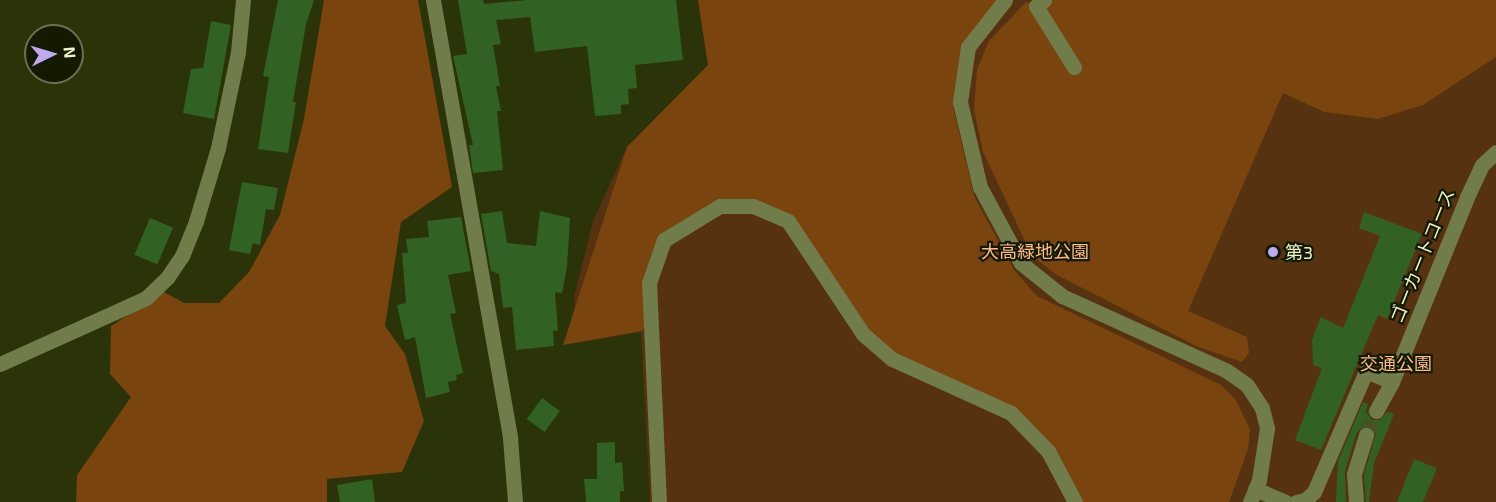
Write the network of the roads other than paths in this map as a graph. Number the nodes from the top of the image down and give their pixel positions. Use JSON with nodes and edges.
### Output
{"nodes":[{"id":1,"x":243,"y":0,"type":"edge"},
{"id":2,"x":434,"y":0,"type":"edge"},
{"id":3,"x":1005,"y":0,"type":"edge"},
{"id":4,"x":1044,"y":0,"type":"edge"},
{"id":5,"x":1074,"y":67,"type":"dead end"},
{"id":6,"x":1496,"y":152,"type":"edge"},
{"id":7,"x":0,"y":364,"type":"edge"},
{"id":8,"x":1392,"y":382,"type":"junction"},
{"id":9,"x":1376,"y":411,"type":"tunnel mouth"},
{"id":10,"x":1366,"y":435,"type":"tunnel mouth"},
{"id":11,"x":1253,"y":495,"type":"edge"},
{"id":12,"x":514,"y":502,"type":"edge"},
{"id":13,"x":659,"y":502,"type":"edge"},
{"id":14,"x":1075,"y":502,"type":"edge"},
{"id":15,"x":1285,"y":502,"type":"edge"},
{"id":16,"x":1296,"y":502,"type":"edge"},
{"id":17,"x":1356,"y":502,"type":"edge"}],
"edges":[{"from":1,"to":7,"type":"street"},
{"from":2,"to":12,"type":"street"},
{"from":3,"to":11,"type":"street"},
{"from":4,"to":5,"type":"street"},
{"from":6,"to":8,"type":"street","name":"ゴーカートコース"},
{"from":8,"to":9,"type":"street","name":"ゴーカートコース"},
{"from":8,"to":16,"type":"street"},
{"from":10,"to":17,"type":"street"},
{"from":11,"to":15,"type":"street"},
{"from":13,"to":14,"type":"street"}]}
